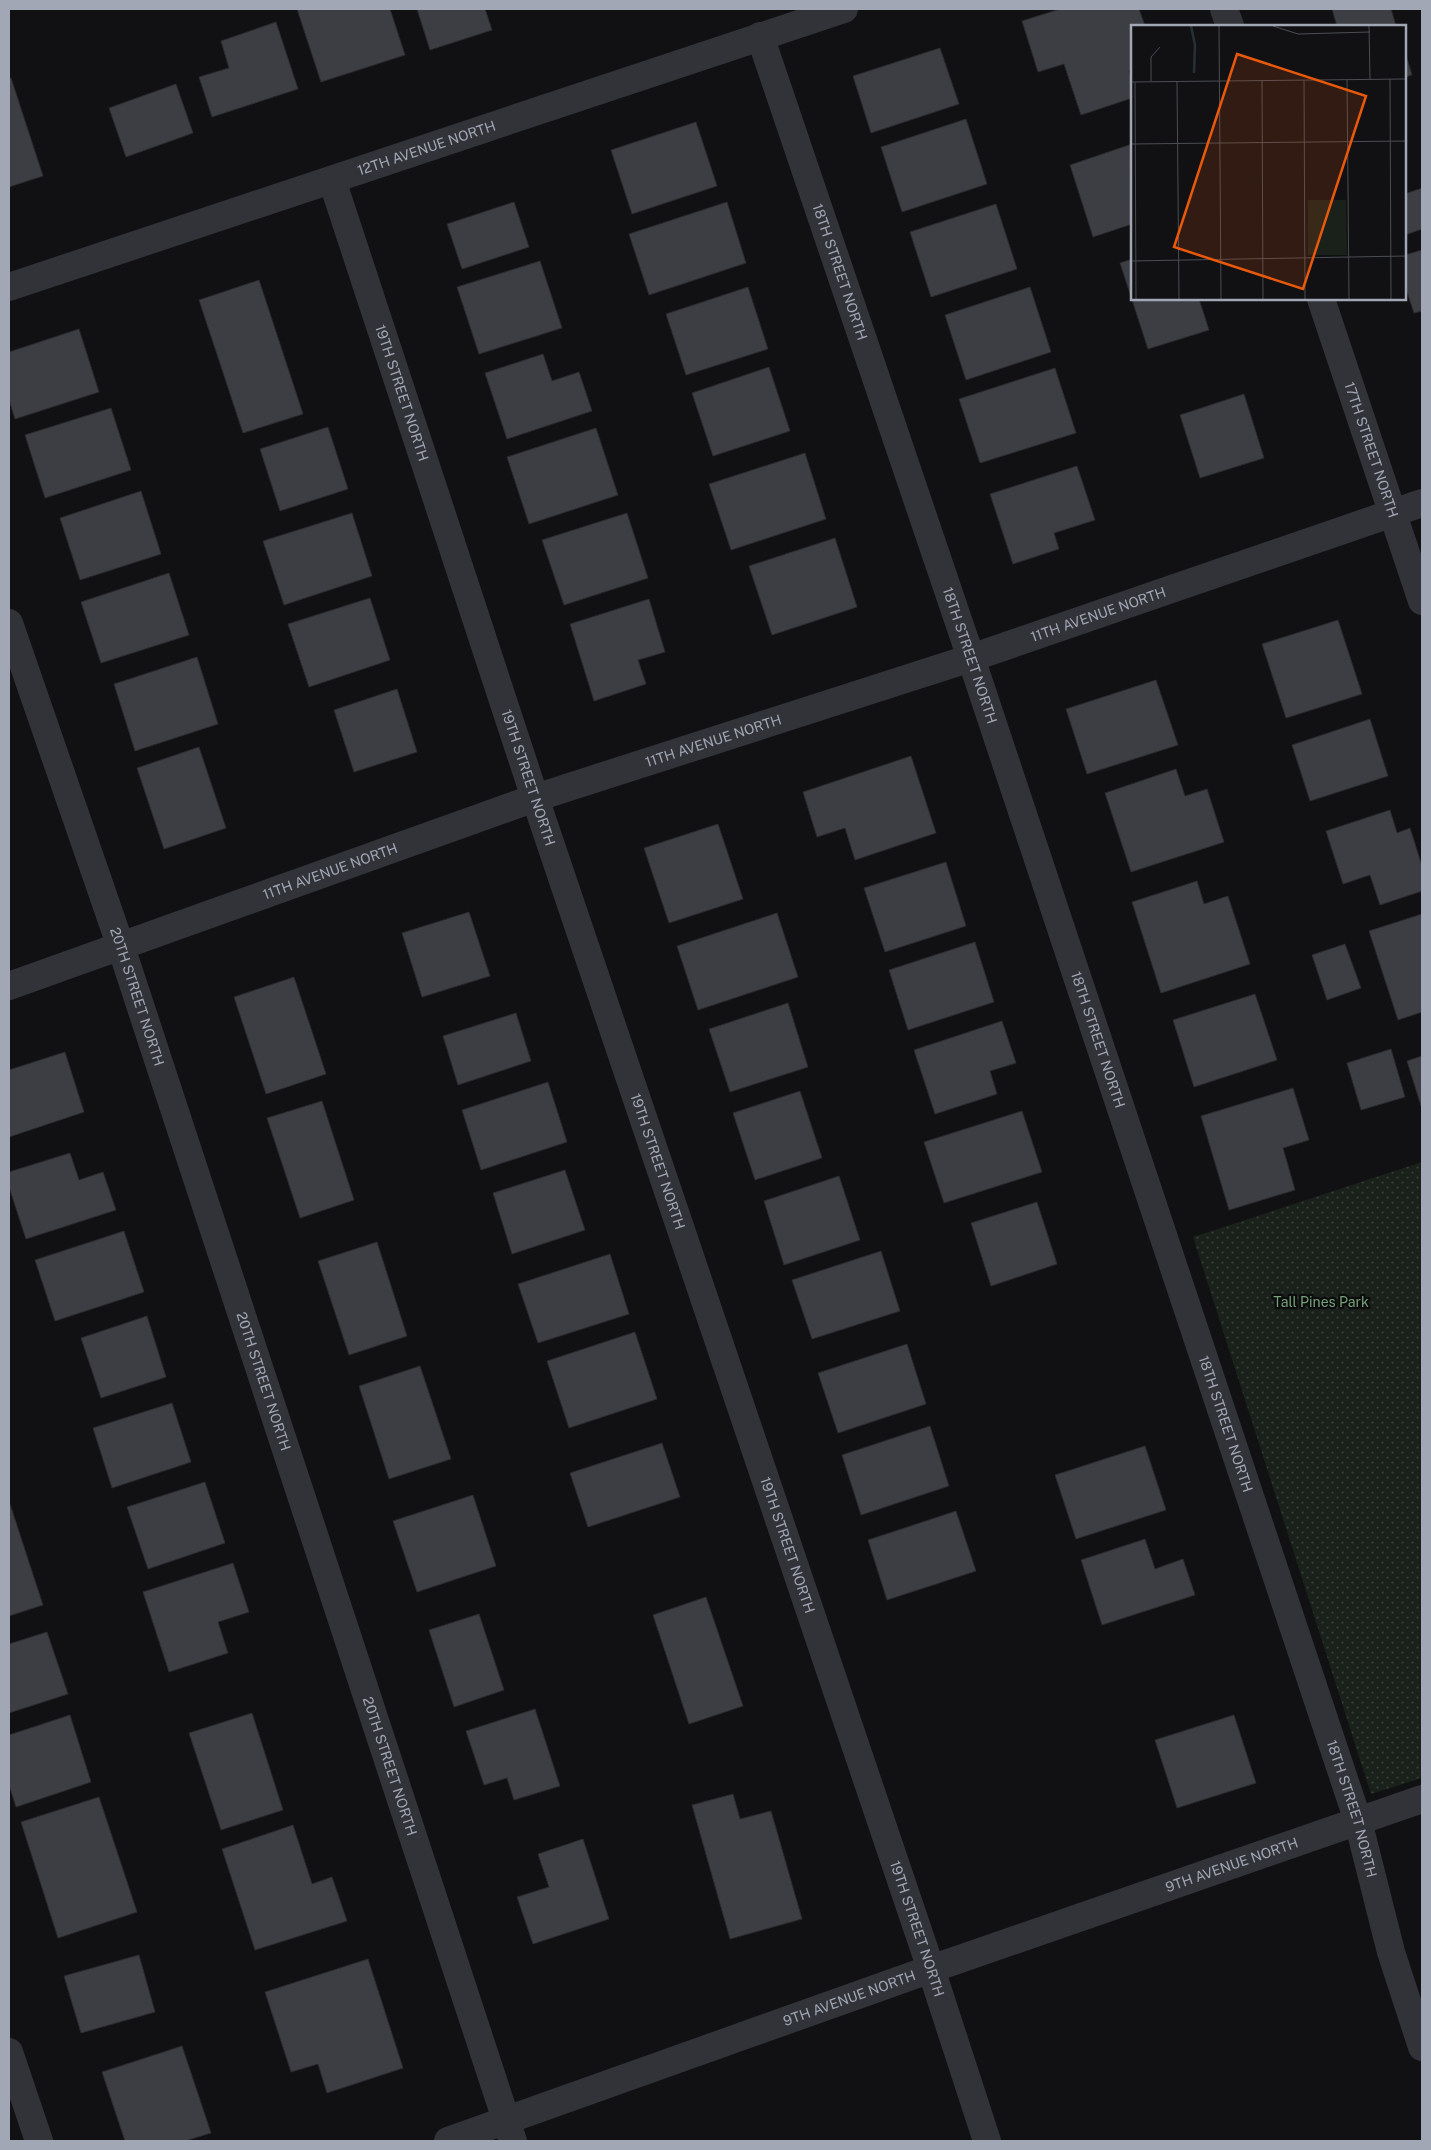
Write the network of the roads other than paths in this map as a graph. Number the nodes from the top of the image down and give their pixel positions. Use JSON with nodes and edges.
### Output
{"nodes":[{"id":1,"x":844,"y":9,"type":"edge"},
{"id":2,"x":1224,"y":9,"type":"edge"},
{"id":3,"x":1230,"y":25,"type":"edge"},
{"id":4,"x":760,"y":36,"type":"junction"},
{"id":5,"x":332,"y":180,"type":"junction"},
{"id":6,"x":9,"y":287,"type":"edge"},
{"id":7,"x":1321,"y":300,"type":"edge"},
{"id":8,"x":1422,"y":503,"type":"edge"},
{"id":9,"x":1392,"y":512,"type":"junction"},
{"id":10,"x":1422,"y":602,"type":"edge"},
{"id":11,"x":9,"y":623,"type":"edge"},
{"id":12,"x":971,"y":658,"type":"junction"},
{"id":13,"x":535,"y":798,"type":"junction"},
{"id":14,"x":121,"y":947,"type":"junction"},
{"id":15,"x":9,"y":986,"type":"edge"},
{"id":16,"x":1422,"y":1799,"type":"edge"},
{"id":17,"x":1358,"y":1821,"type":"junction"},
{"id":18,"x":931,"y":1969,"type":"junction"},
{"id":19,"x":1422,"y":2047,"type":"edge"},
{"id":20,"x":9,"y":2052,"type":"edge"},
{"id":21,"x":510,"y":2131,"type":"edge"},
{"id":22,"x":39,"y":2141,"type":"edge"},
{"id":23,"x":448,"y":2141,"type":"edge"},
{"id":24,"x":987,"y":2141,"type":"edge"}],
"edges":[{"from":1,"to":4,"type":"street","name":"12TH AVENUE NORTH"},
{"from":2,"to":3,"type":"street"},
{"from":4,"to":5,"type":"street","name":"12TH AVENUE NORTH"},
{"from":4,"to":12,"type":"street","name":"18TH STREET NORTH"},
{"from":5,"to":6,"type":"street","name":"12TH AVENUE NORTH"},
{"from":5,"to":13,"type":"street","name":"19TH STREET NORTH"},
{"from":7,"to":9,"type":"street","name":"17TH STREET NORTH"},
{"from":8,"to":9,"type":"street","name":"11TH AVENUE NORTH"},
{"from":9,"to":10,"type":"street","name":"17TH STREET NORTH"},
{"from":9,"to":12,"type":"street","name":"11TH AVENUE NORTH"},
{"from":11,"to":14,"type":"street","name":"20TH STREET NORTH"},
{"from":12,"to":13,"type":"street","name":"11TH AVENUE NORTH"},
{"from":12,"to":17,"type":"street","name":"18TH STREET NORTH"},
{"from":13,"to":14,"type":"street","name":"11TH AVENUE NORTH"},
{"from":13,"to":18,"type":"street","name":"19TH STREET NORTH"},
{"from":14,"to":15,"type":"street","name":"11TH AVENUE NORTH"},
{"from":14,"to":21,"type":"street","name":"20TH STREET NORTH"},
{"from":16,"to":17,"type":"street","name":"9TH AVENUE NORTH"},
{"from":17,"to":18,"type":"street","name":"9TH AVENUE NORTH"},
{"from":17,"to":19,"type":"street","name":"18TH STREET NORTH"},
{"from":18,"to":21,"type":"street","name":"9TH AVENUE NORTH"},
{"from":18,"to":24,"type":"street","name":"19TH STREET NORTH"},
{"from":20,"to":22,"type":"street"},
{"from":21,"to":23,"type":"street","name":"9TH AVENUE NORTH"}]}
